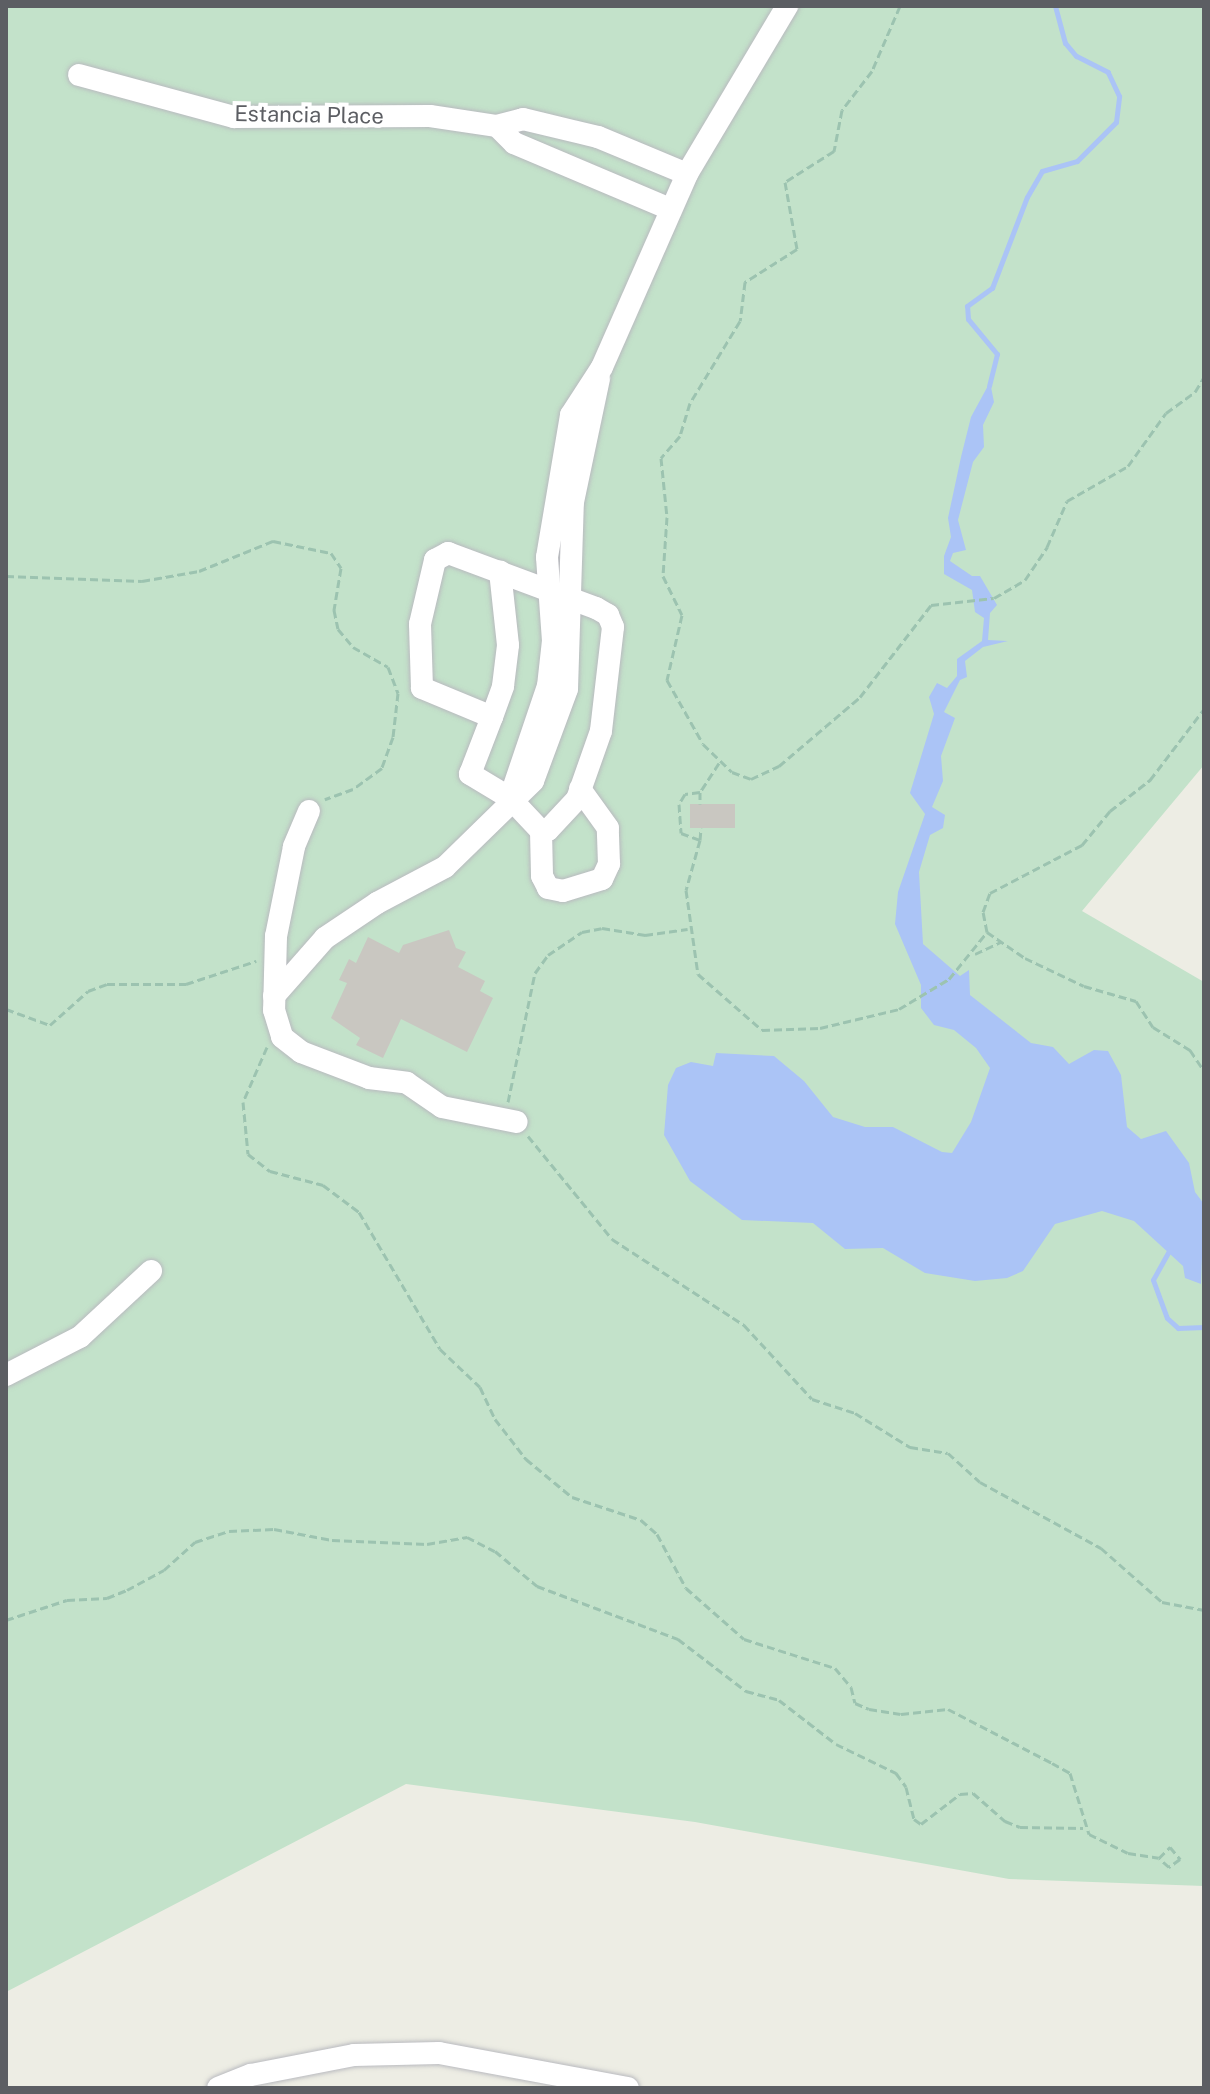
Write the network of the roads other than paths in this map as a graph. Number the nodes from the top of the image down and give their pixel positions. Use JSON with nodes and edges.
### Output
{"nodes":[{"id":1,"x":787,"y":6,"type":"edge"},
{"id":2,"x":79,"y":75,"type":"dead end"},
{"id":3,"x":497,"y":126,"type":"junction"},
{"id":4,"x":687,"y":174,"type":"junction"},
{"id":5,"x":670,"y":209,"type":"junction"},
{"id":6,"x":602,"y":367,"type":"junction"},
{"id":7,"x":500,"y":571,"type":"junction"},
{"id":8,"x":547,"y":588,"type":"junction"},
{"id":9,"x":570,"y":597,"type":"junction"},
{"id":10,"x":492,"y":717,"type":"junction"},
{"id":11,"x":580,"y":789,"type":"junction"},
{"id":12,"x":510,"y":798,"type":"junction"},
{"id":13,"x":309,"y":811,"type":"road end"},
{"id":14,"x":541,"y":831,"type":"junction"},
{"id":15,"x":274,"y":996,"type":"junction"},
{"id":16,"x":517,"y":1122,"type":"road end"},
{"id":17,"x":151,"y":1271,"type":"dead end"},
{"id":18,"x":6,"y":1375,"type":"edge"},
{"id":19,"x":218,"y":2088,"type":"edge"},
{"id":20,"x":628,"y":2088,"type":"edge"}],
"edges":[{"from":1,"to":4,"type":"street"},
{"from":2,"to":3,"type":"street","name":"Estancia Place"},
{"from":3,"to":4,"type":"street","name":"Estancia Place"},
{"from":3,"to":5,"type":"street","name":"Estancia Place"},
{"from":4,"to":5,"type":"street"},
{"from":5,"to":6,"type":"street"},
{"from":6,"to":8,"type":"street"},
{"from":6,"to":9,"type":"street"},
{"from":7,"to":8,"type":"street"},
{"from":7,"to":10,"type":"street"},
{"from":7,"to":10,"type":"street"},
{"from":8,"to":9,"type":"street"},
{"from":8,"to":12,"type":"street"},
{"from":9,"to":11,"type":"street"},
{"from":9,"to":12,"type":"street"},
{"from":10,"to":12,"type":"street"},
{"from":11,"to":14,"type":"street"},
{"from":11,"to":14,"type":"street"},
{"from":12,"to":14,"type":"street"},
{"from":12,"to":15,"type":"street"},
{"from":13,"to":15,"type":"street"},
{"from":15,"to":16,"type":"street"},
{"from":17,"to":18,"type":"street"},
{"from":19,"to":20,"type":"street"}]}
